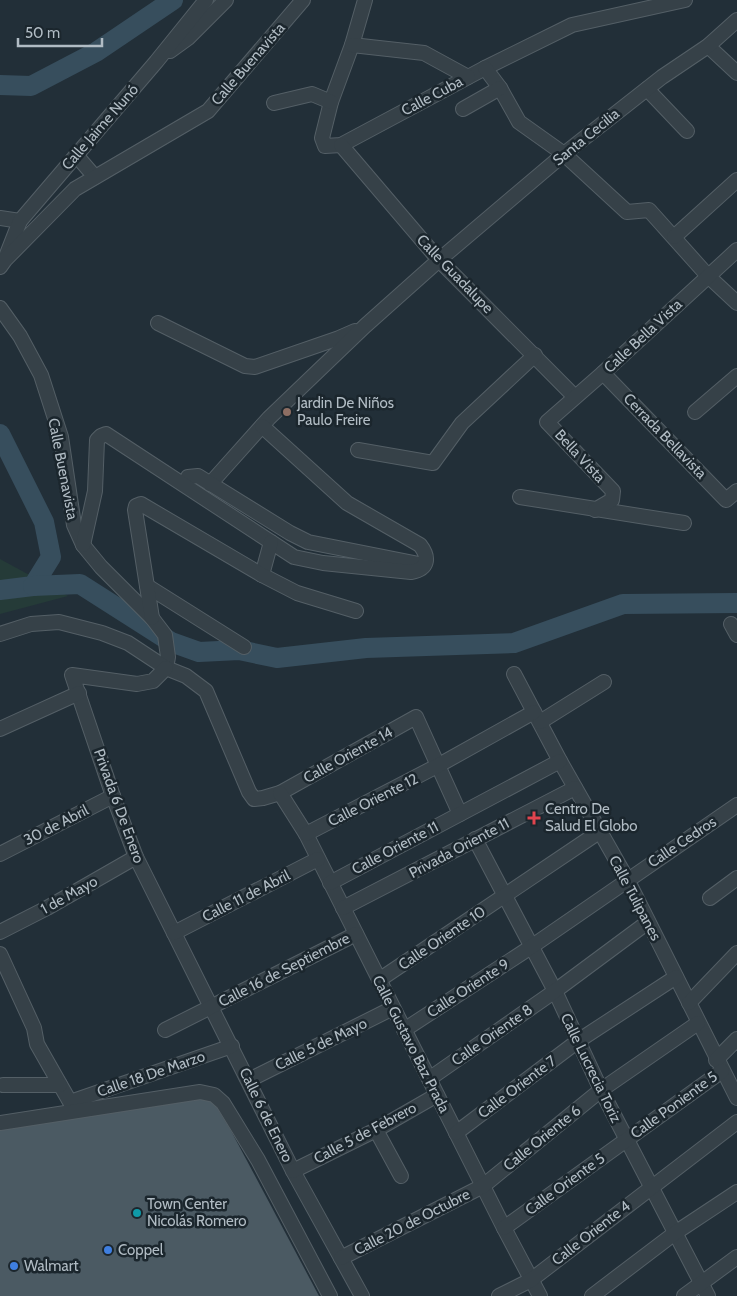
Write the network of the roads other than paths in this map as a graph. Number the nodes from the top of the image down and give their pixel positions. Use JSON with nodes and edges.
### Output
{"nodes":[{"id":1,"x":206,"y":0,"type":"edge"},
{"id":2,"x":226,"y":0,"type":"edge"},
{"id":3,"x":304,"y":0,"type":"edge"},
{"id":4,"x":365,"y":0,"type":"edge"},
{"id":5,"x":634,"y":0,"type":"edge"},
{"id":6,"x":685,"y":0,"type":"edge"},
{"id":7,"x":660,"y":4,"type":"edge"},
{"id":8,"x":737,"y":20,"type":"edge"},
{"id":9,"x":352,"y":45,"type":"junction"},
{"id":10,"x":708,"y":46,"type":"junction"},
{"id":11,"x":156,"y":62,"type":"junction"},
{"id":12,"x":485,"y":68,"type":"junction"},
{"id":13,"x":737,"y":73,"type":"edge"},
{"id":14,"x":468,"y":77,"type":"junction"},
{"id":15,"x":500,"y":88,"type":"junction"},
{"id":16,"x":647,"y":88,"type":"junction"},
{"id":17,"x":331,"y":102,"type":"junction"},
{"id":18,"x":274,"y":103,"type":"dead end"},
{"id":19,"x":463,"y":108,"type":"dead end"},
{"id":20,"x":687,"y":131,"type":"dead end"},
{"id":21,"x":341,"y":145,"type":"junction"},
{"id":22,"x":564,"y":154,"type":"junction"},
{"id":23,"x":76,"y":155,"type":"junction"},
{"id":24,"x":95,"y":177,"type":"junction"},
{"id":25,"x":737,"y":180,"type":"edge"},
{"id":26,"x":0,"y":218,"type":"edge"},
{"id":27,"x":20,"y":221,"type":"junction"},
{"id":28,"x":674,"y":237,"type":"junction"},
{"id":29,"x":737,"y":250,"type":"edge"},
{"id":30,"x":439,"y":260,"type":"junction"},
{"id":31,"x":2,"y":264,"type":"edge"},
{"id":32,"x":708,"y":276,"type":"junction"},
{"id":33,"x":737,"y":303,"type":"edge"},
{"id":34,"x":0,"y":308,"type":"edge"},
{"id":35,"x":158,"y":323,"type":"dead end"},
{"id":36,"x":365,"y":326,"type":"junction"},
{"id":37,"x":535,"y":356,"type":"junction"},
{"id":38,"x":603,"y":373,"type":"junction"},
{"id":39,"x":737,"y":376,"type":"edge"},
{"id":40,"x":575,"y":397,"type":"junction"},
{"id":41,"x":695,"y":412,"type":"dead end"},
{"id":42,"x":265,"y":422,"type":"junction"},
{"id":43,"x":548,"y":422,"type":"joint"},
{"id":44,"x":358,"y":450,"type":"dead end"},
{"id":45,"x":210,"y":484,"type":"junction"},
{"id":46,"x":185,"y":485,"type":"junction"},
{"id":47,"x":732,"y":495,"type":"edge"},
{"id":48,"x":520,"y":497,"type":"dead end"},
{"id":49,"x":595,"y":510,"type":"junction"},
{"id":50,"x":684,"y":523,"type":"dead end"},
{"id":51,"x":271,"y":542,"type":"junction"},
{"id":52,"x":83,"y":545,"type":"junction"},
{"id":53,"x":424,"y":566,"type":"junction"},
{"id":54,"x":262,"y":575,"type":"junction"},
{"id":55,"x":147,"y":586,"type":"junction"},
{"id":56,"x":356,"y":611,"type":"dead end"},
{"id":57,"x":152,"y":618,"type":"junction"},
{"id":58,"x":0,"y":634,"type":"edge"},
{"id":59,"x":244,"y":647,"type":"dead end"},
{"id":60,"x":166,"y":668,"type":"junction"},
{"id":61,"x":514,"y":674,"type":"dead end"},
{"id":62,"x":604,"y":682,"type":"dead end"},
{"id":63,"x":79,"y":693,"type":"junction"},
{"id":64,"x":537,"y":717,"type":"junction"},
{"id":65,"x":0,"y":729,"type":"edge"},
{"id":66,"x":560,"y":761,"type":"junction"},
{"id":67,"x":439,"y":765,"type":"junction"},
{"id":68,"x":575,"y":788,"type":"junction"},
{"id":69,"x":280,"y":793,"type":"junction"},
{"id":70,"x":113,"y":796,"type":"junction"},
{"id":71,"x":737,"y":804,"type":"edge"},
{"id":72,"x":460,"y":814,"type":"junction"},
{"id":73,"x":599,"y":832,"type":"junction"},
{"id":74,"x":306,"y":834,"type":"junction"},
{"id":75,"x":475,"y":839,"type":"junction"},
{"id":76,"x":0,"y":854,"type":"edge"},
{"id":77,"x":136,"y":857,"type":"junction"},
{"id":78,"x":318,"y":859,"type":"junction"},
{"id":79,"x":737,"y":878,"type":"edge"},
{"id":80,"x":627,"y":879,"type":"junction"},
{"id":81,"x":330,"y":883,"type":"junction"},
{"id":82,"x":504,"y":895,"type":"junction"},
{"id":83,"x":710,"y":898,"type":"dead end"},
{"id":84,"x":343,"y":908,"type":"junction"},
{"id":85,"x":648,"y":922,"type":"junction"},
{"id":86,"x":0,"y":932,"type":"edge"},
{"id":87,"x":174,"y":933,"type":"junction"},
{"id":88,"x":356,"y":934,"type":"junction"},
{"id":89,"x":531,"y":947,"type":"junction"},
{"id":90,"x":737,"y":953,"type":"edge"},
{"id":91,"x":0,"y":954,"type":"edge"},
{"id":92,"x":676,"y":977,"type":"junction"},
{"id":93,"x":379,"y":980,"type":"junction"},
{"id":94,"x":555,"y":991,"type":"junction"},
{"id":95,"x":689,"y":1003,"type":"junction"},
{"id":96,"x":212,"y":1007,"type":"junction"},
{"id":97,"x":394,"y":1008,"type":"junction"},
{"id":98,"x":698,"y":1023,"type":"junction"},
{"id":99,"x":165,"y":1030,"type":"dead end"},
{"id":100,"x":404,"y":1030,"type":"junction"},
{"id":101,"x":737,"y":1039,"type":"edge"},
{"id":102,"x":578,"y":1041,"type":"junction"},
{"id":103,"x":232,"y":1046,"type":"junction"},
{"id":104,"x":719,"y":1065,"type":"junction"},
{"id":105,"x":429,"y":1079,"type":"junction"},
{"id":106,"x":249,"y":1080,"type":"junction"},
{"id":107,"x":2,"y":1085,"type":"dead end"},
{"id":108,"x":60,"y":1085,"type":"junction"},
{"id":109,"x":600,"y":1090,"type":"junction"},
{"id":110,"x":437,"y":1095,"type":"junction"},
{"id":111,"x":737,"y":1098,"type":"edge"},
{"id":112,"x":737,"y":1122,"type":"edge"},
{"id":113,"x":0,"y":1123,"type":"edge"},
{"id":114,"x":376,"y":1130,"type":"junction"},
{"id":115,"x":456,"y":1133,"type":"junction"},
{"id":116,"x":626,"y":1140,"type":"junction"},
{"id":117,"x":294,"y":1170,"type":"junction"},
{"id":118,"x":401,"y":1176,"type":"dead end"},
{"id":119,"x":483,"y":1186,"type":"junction"},
{"id":120,"x":651,"y":1187,"type":"junction"},
{"id":121,"x":737,"y":1192,"type":"edge"},
{"id":122,"x":504,"y":1228,"type":"junction"},
{"id":123,"x":675,"y":1233,"type":"junction"},
{"id":124,"x":737,"y":1257,"type":"edge"},
{"id":125,"x":341,"y":1258,"type":"junction"},
{"id":126,"x":531,"y":1280,"type":"junction"},
{"id":127,"x":701,"y":1283,"type":"junction"},
{"id":128,"x":330,"y":1296,"type":"edge"},
{"id":129,"x":362,"y":1296,"type":"edge"},
{"id":130,"x":499,"y":1296,"type":"edge"},
{"id":131,"x":540,"y":1296,"type":"edge"},
{"id":132,"x":592,"y":1296,"type":"edge"},
{"id":133,"x":684,"y":1296,"type":"edge"},
{"id":134,"x":708,"y":1296,"type":"edge"}],
"edges":[{"from":1,"to":11,"type":"street","name":"Calle Jaime Nunó"},
{"from":2,"to":11,"type":"street"},
{"from":3,"to":24,"type":"street","name":"Calle Buenavista"},
{"from":4,"to":9,"type":"street"},
{"from":5,"to":7,"type":"street"},
{"from":6,"to":7,"type":"street","name":"Calle Cuba"},
{"from":7,"to":12,"type":"street","name":"Calle Cuba"},
{"from":8,"to":10,"type":"street","name":"Santa Cecilia"},
{"from":9,"to":14,"type":"street"},
{"from":9,"to":17,"type":"street"},
{"from":10,"to":13,"type":"street"},
{"from":10,"to":16,"type":"street","name":"Santa Cecilia"},
{"from":11,"to":23,"type":"street","name":"Calle Jaime Nunó"},
{"from":12,"to":14,"type":"street","name":"Calle Cuba"},
{"from":12,"to":15,"type":"street"},
{"from":14,"to":21,"type":"street","name":"Calle Cuba"},
{"from":15,"to":19,"type":"street"},
{"from":15,"to":22,"type":"street"},
{"from":16,"to":20,"type":"street"},
{"from":16,"to":22,"type":"street","name":"Santa Cecilia"},
{"from":17,"to":18,"type":"street"},
{"from":17,"to":21,"type":"street"},
{"from":21,"to":30,"type":"street","name":"Calle Guadalupe"},
{"from":22,"to":28,"type":"street"},
{"from":22,"to":30,"type":"street","name":"Santa Cecilia"},
{"from":23,"to":24,"type":"street"},
{"from":23,"to":27,"type":"street","name":"Calle Jaime Nunó"},
{"from":24,"to":31,"type":"street","name":"Calle Buenavista"},
{"from":25,"to":28,"type":"street"},
{"from":26,"to":27,"type":"street"},
{"from":27,"to":31,"type":"street","name":"Calle Jaime Nunó"},
{"from":28,"to":32,"type":"street"},
{"from":29,"to":32,"type":"street","name":"Calle Bella Vista"},
{"from":30,"to":36,"type":"street","name":"Santa Cecilia"},
{"from":30,"to":37,"type":"street","name":"Calle Guadalupe"},
{"from":32,"to":33,"type":"street"},
{"from":32,"to":38,"type":"street","name":"Calle Bella Vista"},
{"from":34,"to":52,"type":"street","name":"Calle Buenavista"},
{"from":35,"to":36,"type":"street"},
{"from":36,"to":42,"type":"street"},
{"from":37,"to":40,"type":"street","name":"Calle Guadalupe"},
{"from":37,"to":44,"type":"street"},
{"from":38,"to":40,"type":"street","name":"Calle Bella Vista"},
{"from":38,"to":47,"type":"street","name":"Cerrada Bellavista"},
{"from":39,"to":41,"type":"street"},
{"from":40,"to":43,"type":"street","name":"Calle Bella Vista"},
{"from":42,"to":45,"type":"street"},
{"from":42,"to":53,"type":"street"},
{"from":43,"to":49,"type":"street","name":"Bella Vista"},
{"from":45,"to":46,"type":"street"},
{"from":45,"to":53,"type":"street"},
{"from":46,"to":51,"type":"street"},
{"from":46,"to":52,"type":"street"},
{"from":48,"to":49,"type":"street"},
{"from":49,"to":50,"type":"street"},
{"from":51,"to":53,"type":"street"},
{"from":51,"to":54,"type":"street"},
{"from":52,"to":57,"type":"street","name":"Calle Buenavista"},
{"from":54,"to":55,"type":"street"},
{"from":54,"to":56,"type":"street"},
{"from":55,"to":57,"type":"street"},
{"from":55,"to":59,"type":"street"},
{"from":57,"to":60,"type":"street","name":"Calle Buenavista"},
{"from":58,"to":60,"type":"street"},
{"from":60,"to":63,"type":"street","name":"Privada 6 De Enero"},
{"from":60,"to":69,"type":"street","name":"Calle Oriente 14"},
{"from":61,"to":64,"type":"street","name":"Calle Tulipanes"},
{"from":62,"to":64,"type":"street","name":"Calle Oriente 12"},
{"from":63,"to":65,"type":"street"},
{"from":63,"to":70,"type":"street","name":"Privada 6 De Enero"},
{"from":64,"to":66,"type":"street","name":"Calle Tulipanes"},
{"from":64,"to":67,"type":"street","name":"Calle Oriente 12"},
{"from":66,"to":68,"type":"street","name":"Calle Tulipanes"},
{"from":66,"to":72,"type":"street","name":"Calle Oriente 11"},
{"from":67,"to":69,"type":"street","name":"Calle Oriente 14"},
{"from":67,"to":72,"type":"street"},
{"from":67,"to":74,"type":"street","name":"Calle Oriente 12"},
{"from":68,"to":73,"type":"street","name":"Calle Tulipanes"},
{"from":68,"to":75,"type":"street","name":"Privada Oriente 11"},
{"from":69,"to":74,"type":"street","name":"Calle Gustavo Baz Prada"},
{"from":70,"to":76,"type":"street","name":"30 de Abril"},
{"from":70,"to":77,"type":"street","name":"Privada 6 De Enero"},
{"from":71,"to":80,"type":"street","name":"Calle Cedros"},
{"from":72,"to":81,"type":"street","name":"Calle Oriente 11"},
{"from":73,"to":80,"type":"street","name":"Calle Tulipanes"},
{"from":73,"to":82,"type":"street","name":"Calle Oriente 10"},
{"from":74,"to":78,"type":"street","name":"Calle Gustavo Baz Prada"},
{"from":75,"to":82,"type":"street","name":"Calle Lucrecia Toriz"},
{"from":75,"to":84,"type":"street","name":"Privada Oriente 11"},
{"from":77,"to":86,"type":"street","name":"1 de Mayo"},
{"from":77,"to":87,"type":"street","name":"Privada 6 De Enero"},
{"from":78,"to":81,"type":"street","name":"Calle Gustavo Baz Prada"},
{"from":78,"to":87,"type":"street","name":"Calle 11 de Abril"},
{"from":79,"to":83,"type":"street"},
{"from":80,"to":85,"type":"street","name":"Calle Tulipanes"},
{"from":80,"to":89,"type":"street","name":"Calle Cedros"},
{"from":81,"to":84,"type":"street","name":"Calle Gustavo Baz Prada"},
{"from":82,"to":89,"type":"street","name":"Calle Lucrecia Toriz"},
{"from":82,"to":93,"type":"street","name":"Calle Oriente 10"},
{"from":84,"to":88,"type":"street","name":"Calle Gustavo Baz Prada"},
{"from":85,"to":92,"type":"street","name":"Calle Tulipanes"},
{"from":85,"to":94,"type":"street","name":"Calle Oriente 8"},
{"from":87,"to":96,"type":"street","name":"Calle 6 de Enero"},
{"from":88,"to":93,"type":"street","name":"Calle Gustavo Baz Prada"},
{"from":88,"to":96,"type":"street","name":"Calle 16 de Septiembre"},
{"from":89,"to":94,"type":"street","name":"Calle Lucrecia Toriz"},
{"from":89,"to":100,"type":"street","name":"Calle Oriente 9"},
{"from":90,"to":95,"type":"street"},
{"from":91,"to":108,"type":"street"},
{"from":92,"to":95,"type":"street","name":"Calle Tulipanes"},
{"from":92,"to":102,"type":"street","name":"Calle Oriente 7"},
{"from":93,"to":97,"type":"street","name":"Calle Gustavo Baz Prada"},
{"from":94,"to":102,"type":"street","name":"Calle Lucrecia Toriz"},
{"from":94,"to":105,"type":"street","name":"Calle Oriente 8"},
{"from":95,"to":98,"type":"street","name":"Calle Tulipanes"},
{"from":96,"to":99,"type":"street","name":"Calle 16 de Septiembre"},
{"from":96,"to":103,"type":"street","name":"Calle 6 de Enero"},
{"from":97,"to":100,"type":"street","name":"Calle Gustavo Baz Prada"},
{"from":97,"to":106,"type":"street","name":"Calle 5 de Mayo"},
{"from":98,"to":104,"type":"street","name":"Calle Tulipanes"},
{"from":98,"to":109,"type":"street","name":"Calle Oriente 6"},
{"from":100,"to":105,"type":"street","name":"Calle Gustavo Baz Prada"},
{"from":101,"to":104,"type":"street","name":"Calle Poniente 5"},
{"from":102,"to":109,"type":"street","name":"Calle Lucrecia Toriz"},
{"from":102,"to":115,"type":"street","name":"Calle Oriente 7"},
{"from":103,"to":106,"type":"street","name":"Calle 6 de Enero"},
{"from":103,"to":108,"type":"street","name":"Calle 18 De Marzo"},
{"from":104,"to":111,"type":"street","name":"Calle Tulipanes"},
{"from":104,"to":116,"type":"street","name":"Calle Poniente 5"},
{"from":105,"to":110,"type":"street","name":"Calle Gustavo Baz Prada"},
{"from":106,"to":117,"type":"street","name":"Calle 6 de Enero"},
{"from":107,"to":108,"type":"street"},
{"from":109,"to":116,"type":"street","name":"Calle Lucrecia Toriz"},
{"from":109,"to":119,"type":"street","name":"Calle Oriente 6"},
{"from":110,"to":114,"type":"street","name":"Calle 5 de Febrero"},
{"from":110,"to":115,"type":"street","name":"Calle Gustavo Baz Prada"},
{"from":112,"to":120,"type":"street","name":"Calle Oriente 4"},
{"from":113,"to":128,"type":"street"},
{"from":114,"to":117,"type":"street","name":"Calle 5 de Febrero"},
{"from":114,"to":118,"type":"street"},
{"from":115,"to":119,"type":"street","name":"Calle Gustavo Baz Prada"},
{"from":116,"to":120,"type":"street","name":"Calle Lucrecia Toriz"},
{"from":116,"to":122,"type":"street","name":"Calle Oriente 5"},
{"from":117,"to":125,"type":"street","name":"Calle 6 de Enero"},
{"from":119,"to":122,"type":"street","name":"Calle Gustavo Baz Prada"},
{"from":119,"to":125,"type":"street","name":"Calle 20 de Octubre"},
{"from":120,"to":123,"type":"street","name":"Calle Lucrecia Toriz"},
{"from":120,"to":126,"type":"street","name":"Calle Oriente 4"},
{"from":121,"to":123,"type":"street"},
{"from":122,"to":126,"type":"street","name":"Calle Gustavo Baz Prada"},
{"from":123,"to":127,"type":"street","name":"Calle Lucrecia Toriz"},
{"from":123,"to":132,"type":"street"},
{"from":124,"to":127,"type":"street"},
{"from":125,"to":129,"type":"street","name":"Calle 6 de Enero"},
{"from":126,"to":130,"type":"street","name":"Calle Oriente 4"},
{"from":126,"to":131,"type":"street","name":"Calle Gustavo Baz Prada"},
{"from":127,"to":133,"type":"street"},
{"from":127,"to":134,"type":"street","name":"Calle Lucrecia Toriz"}]}
